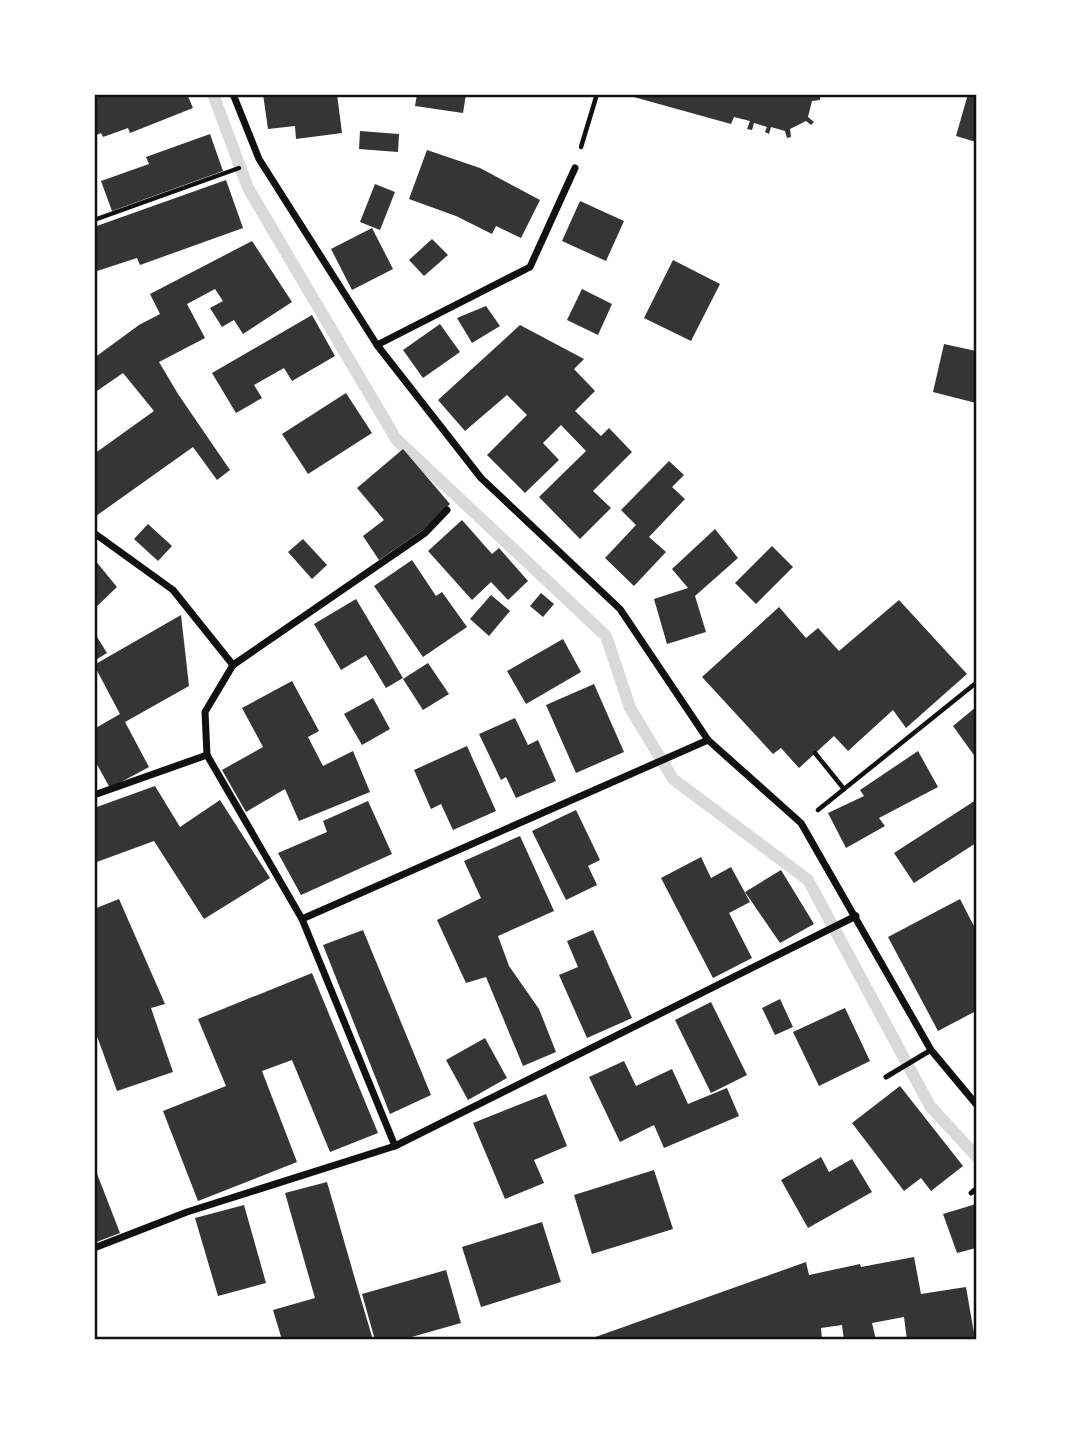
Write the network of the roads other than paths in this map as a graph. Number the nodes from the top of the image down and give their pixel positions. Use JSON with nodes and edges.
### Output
{"nodes":[{"id":1,"x":233,"y":94,"type":"edge"},
{"id":2,"x":575,"y":168,"type":"road end"},
{"id":3,"x":377,"y":345,"type":"junction"},
{"id":4,"x":447,"y":510,"type":"dead end"},
{"id":5,"x":94,"y":533,"type":"edge"},
{"id":6,"x":233,"y":665,"type":"junction"},
{"id":7,"x":708,"y":740,"type":"junction"},
{"id":8,"x":207,"y":755,"type":"junction"},
{"id":9,"x":94,"y":795,"type":"edge"},
{"id":10,"x":856,"y":916,"type":"junction"},
{"id":11,"x":302,"y":919,"type":"junction"},
{"id":12,"x":931,"y":1050,"type":"junction"},
{"id":13,"x":886,"y":1077,"type":"dead end"},
{"id":14,"x":976,"y":1104,"type":"edge"},
{"id":15,"x":395,"y":1146,"type":"junction"},
{"id":16,"x":94,"y":1248,"type":"edge"}],
"edges":[{"from":1,"to":3,"type":"street"},
{"from":2,"to":3,"type":"street"},
{"from":3,"to":7,"type":"street"},
{"from":4,"to":6,"type":"street"},
{"from":5,"to":6,"type":"street"},
{"from":6,"to":8,"type":"street"},
{"from":7,"to":10,"type":"street"},
{"from":7,"to":11,"type":"street"},
{"from":8,"to":9,"type":"street"},
{"from":8,"to":11,"type":"street"},
{"from":10,"to":12,"type":"street"},
{"from":10,"to":15,"type":"street"},
{"from":11,"to":15,"type":"street"},
{"from":12,"to":13,"type":"lane"},
{"from":12,"to":14,"type":"street"},
{"from":15,"to":16,"type":"street"}]}
